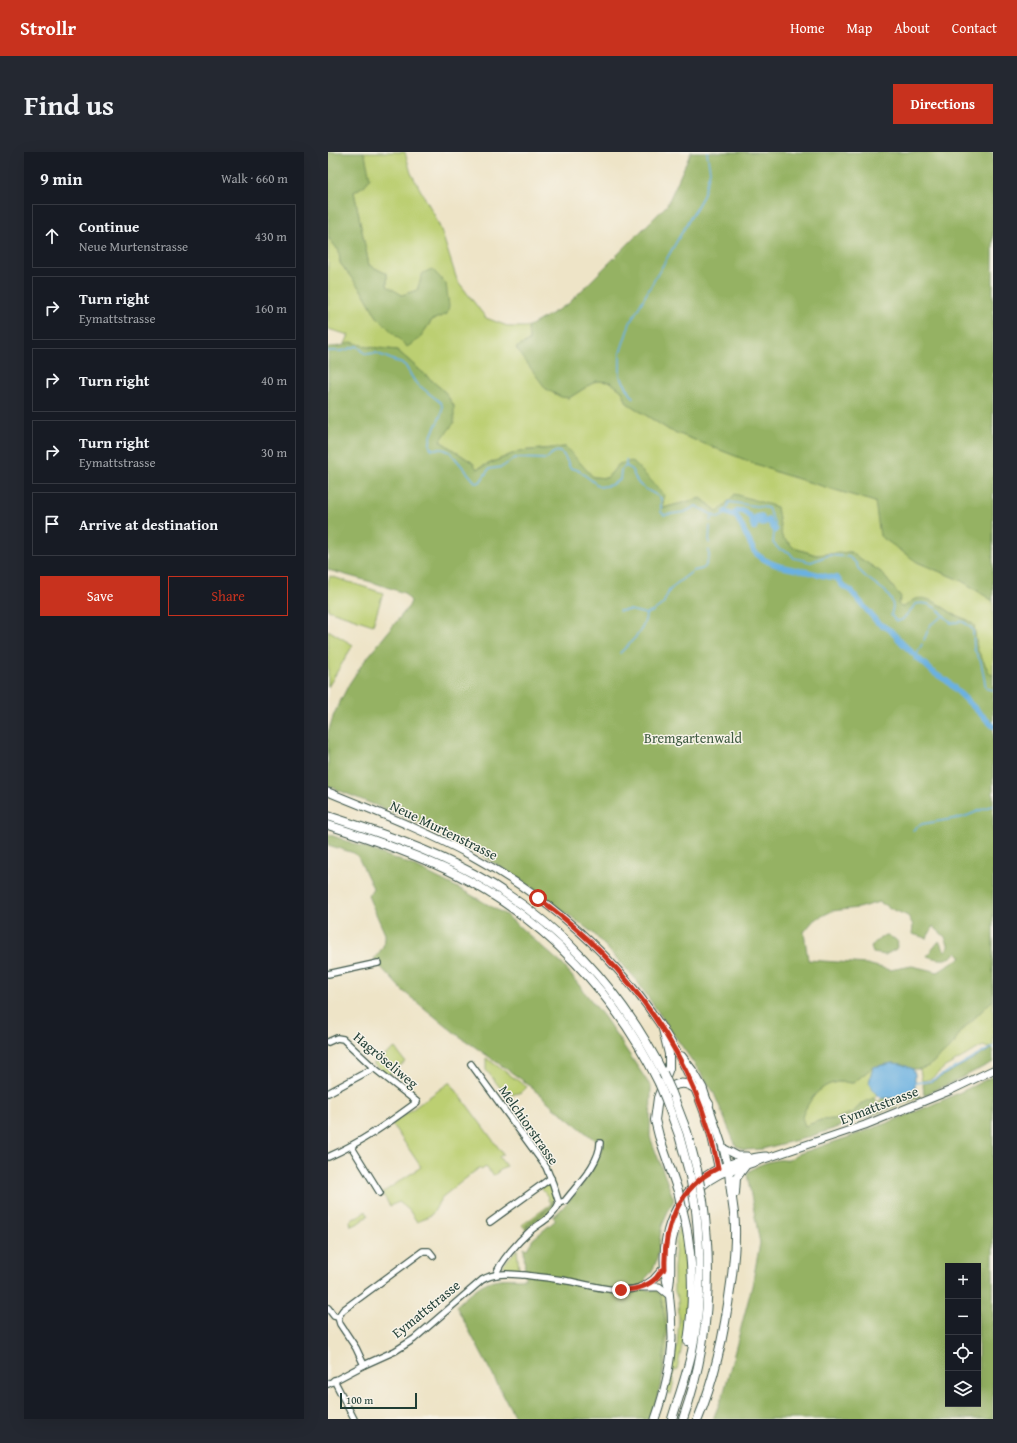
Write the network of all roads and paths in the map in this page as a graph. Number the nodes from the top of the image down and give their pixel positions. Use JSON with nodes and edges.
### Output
{"nodes":[{"id":1,"x":328,"y":792,"type":"edge"},
{"id":2,"x":328,"y":816,"type":"edge"},
{"id":3,"x":328,"y":825,"type":"edge"},
{"id":4,"x":378,"y":964,"type":"dead end"},
{"id":5,"x":328,"y":974,"type":"edge"},
{"id":6,"x":663,"y":1029,"type":"junction"},
{"id":7,"x":328,"y":1042,"type":"edge"},
{"id":8,"x":672,"y":1042,"type":"junction"},
{"id":9,"x":471,"y":1064,"type":"dead end"},
{"id":10,"x":374,"y":1068,"type":"junction"},
{"id":11,"x":993,"y":1070,"type":"edge"},
{"id":12,"x":693,"y":1086,"type":"junction"},
{"id":13,"x":328,"y":1093,"type":"edge"},
{"id":14,"x":708,"y":1104,"type":"junction"},
{"id":15,"x":656,"y":1112,"type":"junction"},
{"id":16,"x":600,"y":1143,"type":"dead end"},
{"id":17,"x":351,"y":1146,"type":"junction"},
{"id":18,"x":723,"y":1148,"type":"junction"},
{"id":19,"x":756,"y":1156,"type":"junction"},
{"id":20,"x":771,"y":1156,"type":"junction"},
{"id":21,"x":328,"y":1157,"type":"edge"},
{"id":22,"x":745,"y":1166,"type":"junction"},
{"id":23,"x":728,"y":1168,"type":"junction"},
{"id":24,"x":719,"y":1171,"type":"junction"},
{"id":25,"x":551,"y":1178,"type":"junction"},
{"id":26,"x":380,"y":1193,"type":"dead end"},
{"id":27,"x":559,"y":1203,"type":"junction"},
{"id":28,"x":734,"y":1213,"type":"junction"},
{"id":29,"x":490,"y":1222,"type":"dead end"},
{"id":30,"x":433,"y":1256,"type":"dead end"},
{"id":31,"x":668,"y":1269,"type":"junction"},
{"id":32,"x":496,"y":1275,"type":"junction"},
{"id":33,"x":641,"y":1287,"type":"junction"},
{"id":34,"x":669,"y":1292,"type":"junction"},
{"id":35,"x":328,"y":1308,"type":"edge"},
{"id":36,"x":338,"y":1317,"type":"junction"},
{"id":37,"x":364,"y":1365,"type":"junction"},
{"id":38,"x":334,"y":1380,"type":"junction"},
{"id":39,"x":328,"y":1384,"type":"edge"},
{"id":40,"x":676,"y":1405,"type":"junction"},
{"id":41,"x":354,"y":1419,"type":"edge"},
{"id":42,"x":655,"y":1419,"type":"edge"},
{"id":43,"x":672,"y":1419,"type":"edge"},
{"id":44,"x":683,"y":1419,"type":"edge"},
{"id":45,"x":698,"y":1419,"type":"edge"}],
"edges":[{"from":1,"to":6,"type":"main road","name":"Neue Murtenstrasse"},
{"from":2,"to":44,"type":"highway","bridge":true},
{"from":3,"to":40,"type":"highway","bridge":true},
{"from":4,"to":5,"type":"street"},
{"from":6,"to":8,"type":"main road","name":"Neue Murtenstrasse"},
{"from":6,"to":15,"type":"highway"},
{"from":7,"to":10,"type":"street","name":"Hagröseliweg"},
{"from":8,"to":12,"type":"main road","name":"Neue Murtenstrasse"},
{"from":8,"to":14,"type":"main road","name":"Neue Murtenstrasse"},
{"from":9,"to":25,"type":"street","name":"Melchiorstrasse"},
{"from":10,"to":13,"type":"street"},
{"from":10,"to":17,"type":"street","name":"Hagröseliweg"},
{"from":11,"to":20,"type":"main road","name":"Eymattstrasse"},
{"from":12,"to":14,"type":"highway"},
{"from":12,"to":15,"type":"highway"},
{"from":12,"to":24,"type":"main road","name":"Neue Murtenstrasse"},
{"from":14,"to":18,"type":"main road","name":"Neue Murtenstrasse"},
{"from":15,"to":40,"type":"highway","bridge":true},
{"from":16,"to":27,"type":"street"},
{"from":17,"to":21,"type":"street"},
{"from":17,"to":26,"type":"street"},
{"from":18,"to":19,"type":"main road","name":"Eymattstrasse"},
{"from":18,"to":23,"type":"main road","name":"Neue Murtenstrasse"},
{"from":19,"to":20,"type":"main road","name":"Eymattstrasse"},
{"from":19,"to":23,"type":"main road","name":"Eymattstrasse"},
{"from":20,"to":22,"type":"main road","name":"Eymattstrasse"},
{"from":22,"to":23,"type":"main road","name":"Eymattstrasse"},
{"from":22,"to":28,"type":"highway"},
{"from":23,"to":24,"type":"main road","name":"Eymattstrasse"},
{"from":23,"to":28,"type":"highway"},
{"from":24,"to":31,"type":"main road","name":"Eymattstrasse"},
{"from":25,"to":27,"type":"street","name":"Melchiorstrasse"},
{"from":25,"to":29,"type":"street"},
{"from":27,"to":32,"type":"street"},
{"from":28,"to":45,"type":"highway"},
{"from":30,"to":36,"type":"street"},
{"from":31,"to":33,"type":"main road"},
{"from":31,"to":34,"type":"main road"},
{"from":32,"to":33,"type":"street","name":"Eymattstrasse"},
{"from":32,"to":37,"type":"street","name":"Eymattstrasse"},
{"from":33,"to":34,"type":"main road"},
{"from":34,"to":42,"type":"main road"},
{"from":35,"to":36,"type":"street"},
{"from":36,"to":37,"type":"street"},
{"from":37,"to":38,"type":"street","name":"Eymattstrasse"},
{"from":38,"to":39,"type":"street","name":"Eymattstrasse"},
{"from":38,"to":41,"type":"street"},
{"from":40,"to":43,"type":"highway"}]}
